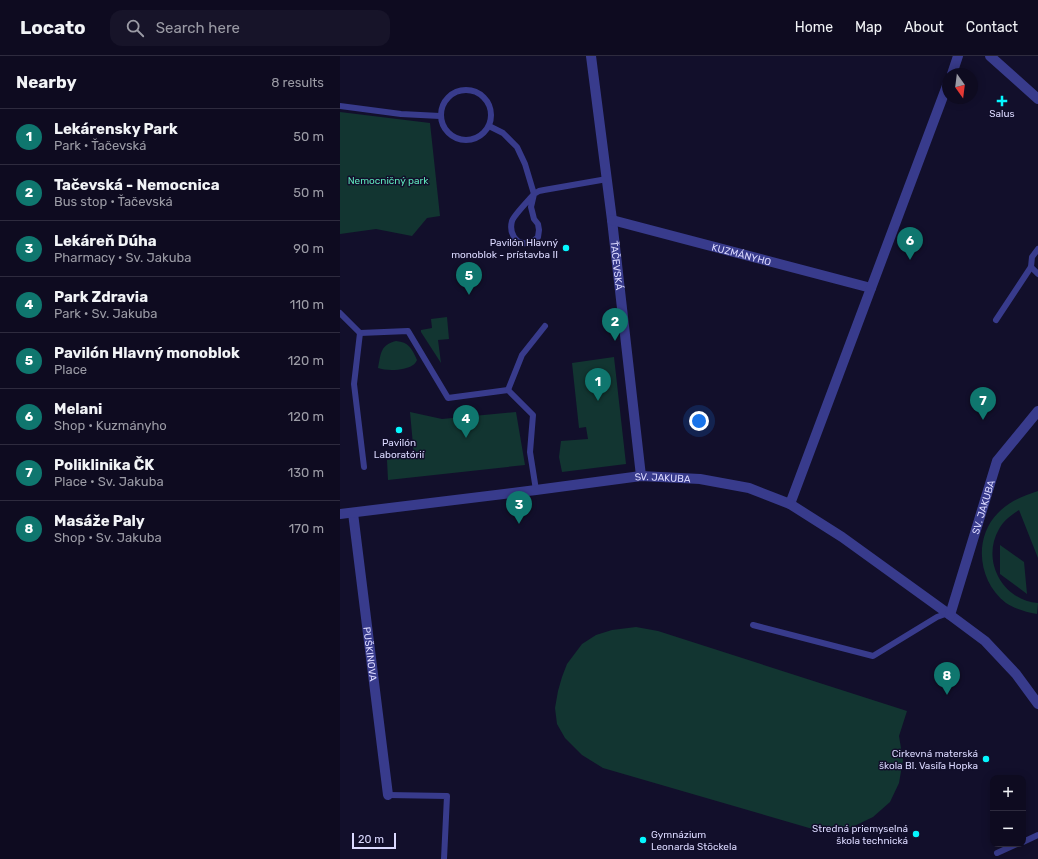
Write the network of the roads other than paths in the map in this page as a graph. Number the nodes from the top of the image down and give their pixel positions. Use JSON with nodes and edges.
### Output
{"nodes":[{"id":1,"x":591,"y":56,"type":"edge"},
{"id":2,"x":958,"y":56,"type":"edge"},
{"id":3,"x":990,"y":56,"type":"edge"},
{"id":4,"x":954,"y":68,"type":"edge"},
{"id":5,"x":942,"y":99,"type":"edge"},
{"id":6,"x":1038,"y":99,"type":"edge"},
{"id":7,"x":340,"y":106,"type":"edge"},
{"id":8,"x":440,"y":116,"type":"junction"},
{"id":9,"x":489,"y":126,"type":"junction"},
{"id":10,"x":607,"y":179,"type":"junction"},
{"id":11,"x":534,"y":194,"type":"junction"},
{"id":12,"x":612,"y":220,"type":"junction"},
{"id":13,"x":1038,"y":249,"type":"edge"},
{"id":14,"x":1031,"y":267,"type":"junction"},
{"id":15,"x":1038,"y":274,"type":"edge"},
{"id":16,"x":871,"y":288,"type":"junction"},
{"id":17,"x":340,"y":313,"type":"edge"},
{"id":18,"x":996,"y":320,"type":"dead end"},
{"id":19,"x":545,"y":326,"type":"dead end"},
{"id":20,"x":360,"y":333,"type":"junction"},
{"id":21,"x":508,"y":390,"type":"junction"},
{"id":22,"x":1038,"y":410,"type":"edge"},
{"id":23,"x":364,"y":467,"type":"dead end"},
{"id":24,"x":641,"y":476,"type":"junction"},
{"id":25,"x":536,"y":490,"type":"junction"},
{"id":26,"x":790,"y":504,"type":"junction"},
{"id":27,"x":354,"y":513,"type":"junction"},
{"id":28,"x":340,"y":514,"type":"edge"},
{"id":29,"x":949,"y":614,"type":"junction"},
{"id":30,"x":753,"y":625,"type":"dead end"},
{"id":31,"x":1038,"y":704,"type":"edge"},
{"id":32,"x":388,"y":795,"type":"joint"},
{"id":33,"x":1038,"y":835,"type":"edge"},
{"id":34,"x":1026,"y":841,"type":"edge"},
{"id":35,"x":1010,"y":847,"type":"edge"},
{"id":36,"x":997,"y":853,"type":"dead end"},
{"id":37,"x":444,"y":859,"type":"edge"}],
"edges":[{"from":1,"to":10,"type":"street","name":"ŤAČEVSKÁ"},
{"from":2,"to":4,"type":"street"},
{"from":3,"to":6,"type":"street"},
{"from":5,"to":16,"type":"street"},
{"from":7,"to":8,"type":"lane"},
{"from":8,"to":9,"type":"lane"},
{"from":8,"to":9,"type":"lane"},
{"from":9,"to":11,"type":"lane"},
{"from":10,"to":11,"type":"lane"},
{"from":10,"to":12,"type":"street","name":"ŤAČEVSKÁ"},
{"from":11,"to":11,"type":"lane"},
{"from":12,"to":16,"type":"street","name":"KUZMÁNYHO"},
{"from":12,"to":24,"type":"street","name":"ŤAČEVSKÁ"},
{"from":13,"to":14,"type":"lane"},
{"from":14,"to":15,"type":"lane"},
{"from":14,"to":18,"type":"lane"},
{"from":16,"to":26,"type":"street"},
{"from":17,"to":20,"type":"lane"},
{"from":19,"to":21,"type":"lane"},
{"from":20,"to":21,"type":"lane"},
{"from":20,"to":23,"type":"lane"},
{"from":21,"to":25,"type":"lane"},
{"from":22,"to":29,"type":"street","name":"SV. JAKUBA"},
{"from":24,"to":25,"type":"street","name":"SV. JAKUBA"},
{"from":24,"to":26,"type":"street","name":"SV. JAKUBA"},
{"from":25,"to":27,"type":"street","name":"SV. JAKUBA"},
{"from":26,"to":29,"type":"street","name":"SV. JAKUBA"},
{"from":27,"to":28,"type":"street","name":"SV. JAKUBA"},
{"from":27,"to":32,"type":"street","name":"PUŠKINOVA"},
{"from":29,"to":30,"type":"lane"},
{"from":29,"to":31,"type":"street","name":"SV. JAKUBA"},
{"from":32,"to":37,"type":"lane"},
{"from":33,"to":34,"type":"lane"},
{"from":35,"to":36,"type":"lane"}]}
